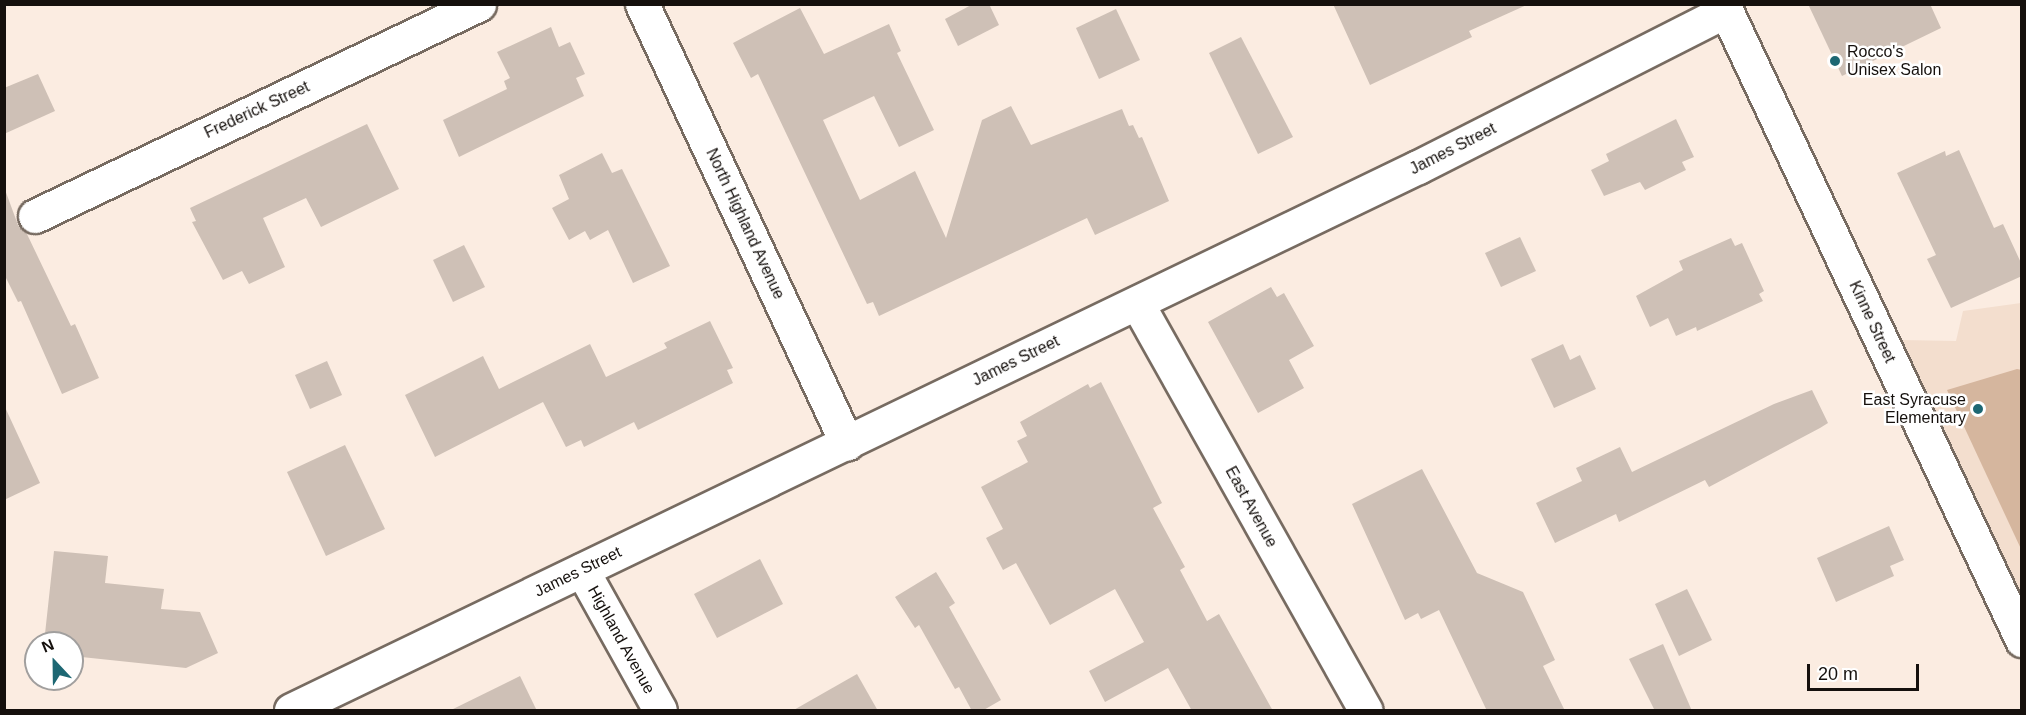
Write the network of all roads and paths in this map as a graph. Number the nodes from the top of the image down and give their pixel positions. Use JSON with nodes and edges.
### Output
{"nodes":[{"id":1,"x":479,"y":4,"type":"edge"},
{"id":2,"x":642,"y":4,"type":"edge"},
{"id":3,"x":1728,"y":6,"type":"edge"},
{"id":4,"x":35,"y":216,"type":"dead end"},
{"id":5,"x":1137,"y":303,"type":"junction"},
{"id":6,"x":847,"y":443,"type":"junction"},
{"id":7,"x":582,"y":570,"type":"junction"},
{"id":8,"x":2022,"y":640,"type":"edge"},
{"id":9,"x":291,"y":711,"type":"edge"},
{"id":10,"x":660,"y":711,"type":"edge"},
{"id":11,"x":1365,"y":711,"type":"edge"}],
"edges":[{"from":1,"to":4,"type":"street","name":"Frederick Street"},
{"from":2,"to":6,"type":"street","name":"North Highland Avenue"},
{"from":3,"to":5,"type":"street","name":"James Street"},
{"from":3,"to":8,"type":"street","name":"Kinne Street"},
{"from":5,"to":6,"type":"street","name":"James Street"},
{"from":5,"to":11,"type":"street","name":"East Avenue"},
{"from":6,"to":7,"type":"street","name":"James Street"},
{"from":7,"to":9,"type":"street","name":"James Street"},
{"from":7,"to":10,"type":"street","name":"Highland Avenue"}]}
